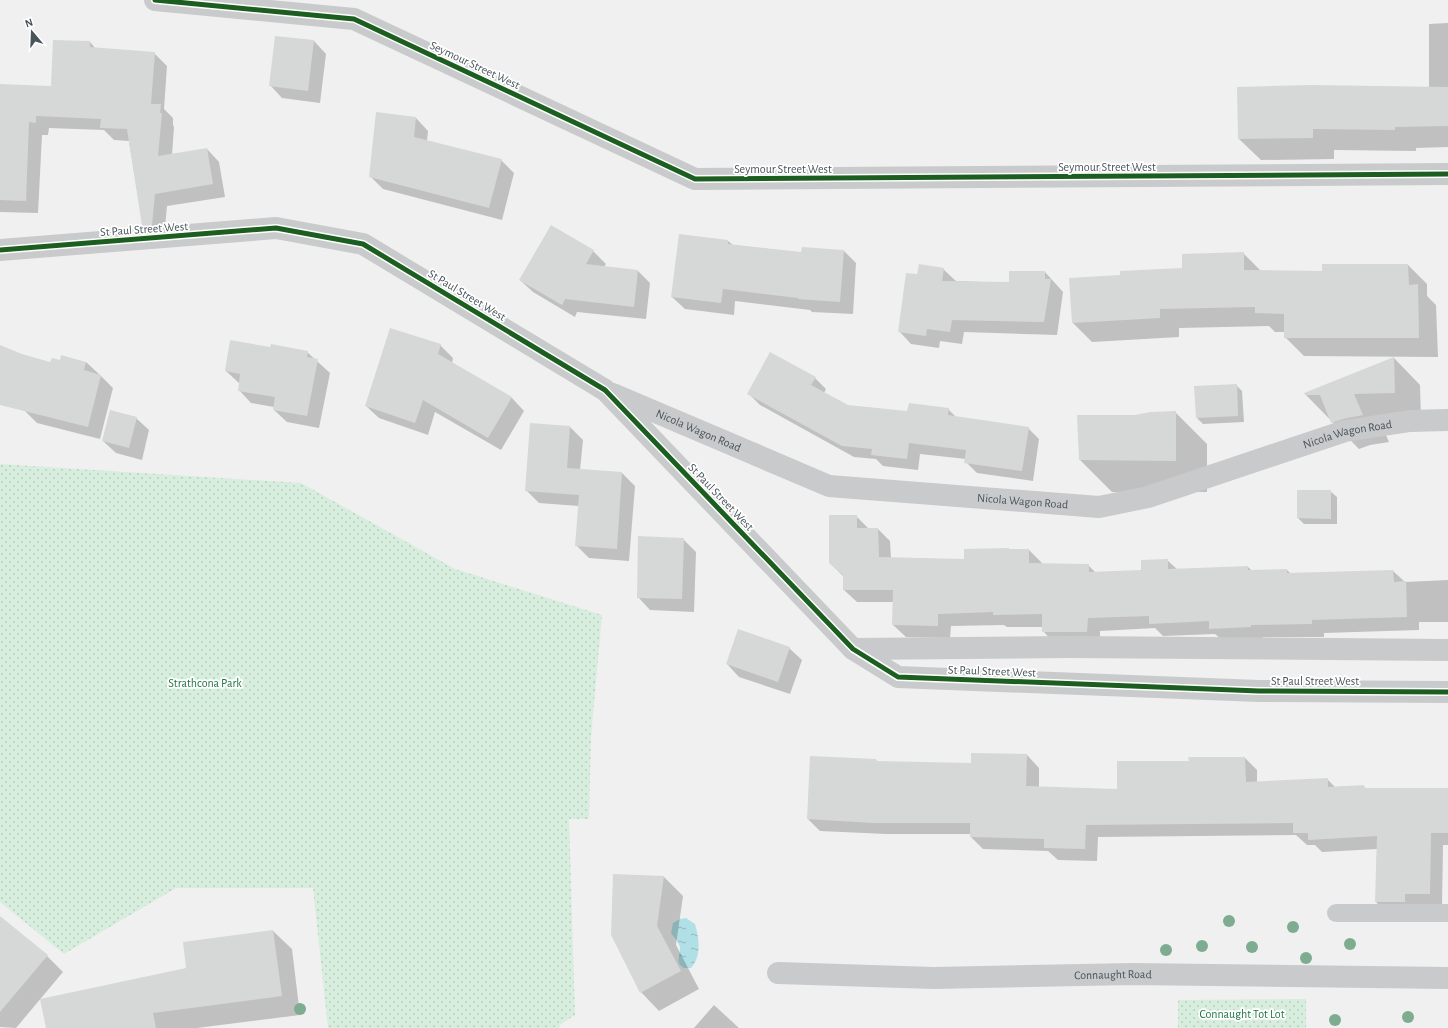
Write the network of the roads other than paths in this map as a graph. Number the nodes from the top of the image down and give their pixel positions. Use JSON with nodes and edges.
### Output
{"nodes":[{"id":1,"x":155,"y":0,"type":"edge"},
{"id":2,"x":1448,"y":174,"type":"edge"},
{"id":3,"x":0,"y":250,"type":"edge"},
{"id":4,"x":605,"y":390,"type":"junction"},
{"id":5,"x":1448,"y":420,"type":"edge"},
{"id":6,"x":853,"y":649,"type":"junction"},
{"id":7,"x":1448,"y":650,"type":"edge"},
{"id":8,"x":1448,"y":692,"type":"edge"},
{"id":9,"x":1336,"y":913,"type":"dead end"},
{"id":10,"x":1448,"y":913,"type":"edge"},
{"id":11,"x":778,"y":973,"type":"dead end"},
{"id":12,"x":1448,"y":978,"type":"edge"}],
"edges":[{"from":1,"to":2,"type":"street","name":"Seymour Street West"},
{"from":3,"to":4,"type":"street","name":"St Paul Street West"},
{"from":4,"to":5,"type":"street","name":"Nicola Wagon Road"},
{"from":4,"to":6,"type":"street","name":"St Paul Street West"},
{"from":6,"to":7,"type":"street","name":"St Paul Street West"},
{"from":6,"to":8,"type":"street","name":"St Paul Street West"},
{"from":9,"to":10,"type":"lane"},
{"from":11,"to":12,"type":"street","name":"Connaught Road"}]}
